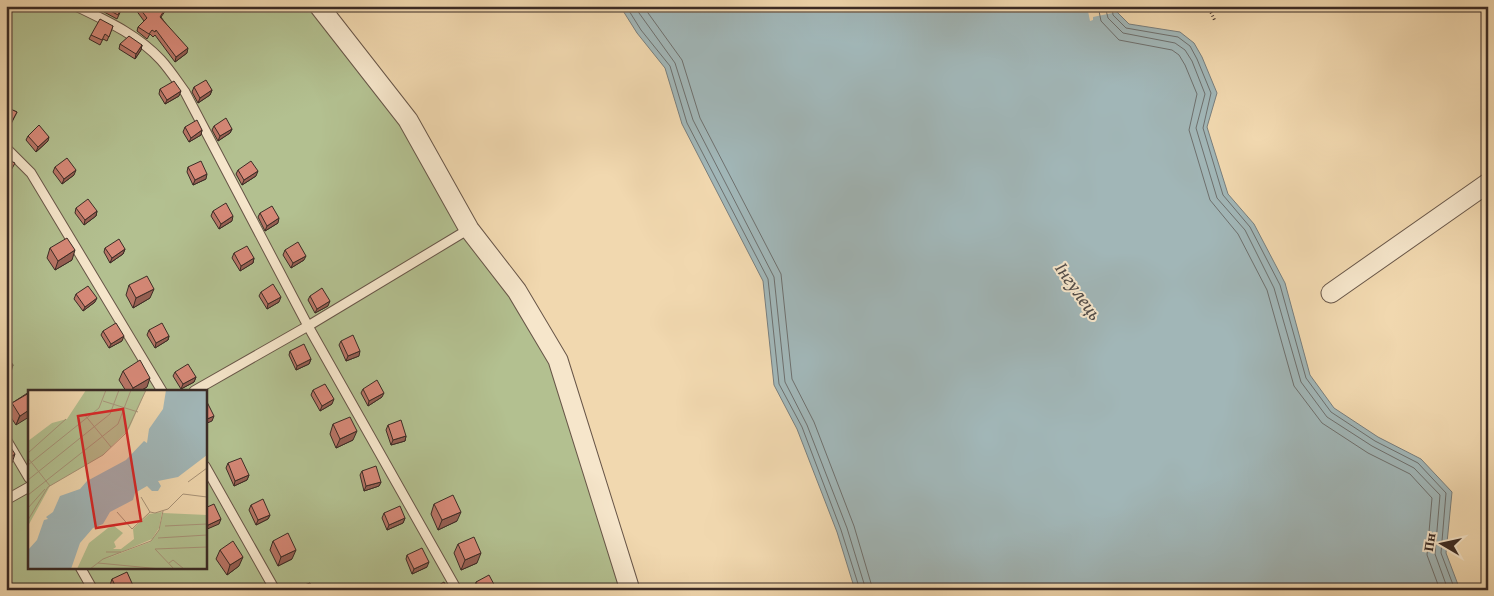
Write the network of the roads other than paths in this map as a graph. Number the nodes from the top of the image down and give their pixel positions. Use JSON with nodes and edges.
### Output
{"nodes":[{"id":1,"x":76,"y":6,"type":"edge"},
{"id":2,"x":319,"y":6,"type":"edge"},
{"id":3,"x":6,"y":148,"type":"edge"},
{"id":4,"x":1488,"y":183,"type":"edge"},
{"id":5,"x":469,"y":229,"type":"junction"},
{"id":6,"x":1331,"y":293,"type":"dead end"},
{"id":7,"x":308,"y":326,"type":"junction"},
{"id":8,"x":161,"y":390,"type":"edge"},
{"id":9,"x":196,"y":390,"type":"edge"},
{"id":10,"x":6,"y":439,"type":"edge"},
{"id":11,"x":206,"y":468,"type":"edge"},
{"id":12,"x":28,"y":476,"type":"edge"},
{"id":13,"x":28,"y":488,"type":"edge"},
{"id":14,"x":6,"y":500,"type":"edge"},
{"id":15,"x":81,"y":568,"type":"edge"},
{"id":16,"x":93,"y":590,"type":"edge"},
{"id":17,"x":275,"y":590,"type":"edge"},
{"id":18,"x":457,"y":590,"type":"edge"},
{"id":19,"x":630,"y":590,"type":"edge"}],
"edges":[{"from":1,"to":7,"type":"lane"},
{"from":2,"to":5,"type":"street"},
{"from":3,"to":8,"type":"lane"},
{"from":4,"to":6,"type":"street"},
{"from":5,"to":7,"type":"lane"},
{"from":5,"to":19,"type":"street"},
{"from":7,"to":9,"type":"lane"},
{"from":7,"to":18,"type":"lane"},
{"from":10,"to":12,"type":"lane"},
{"from":11,"to":17,"type":"lane"},
{"from":13,"to":14,"type":"lane"},
{"from":15,"to":16,"type":"lane"}]}
